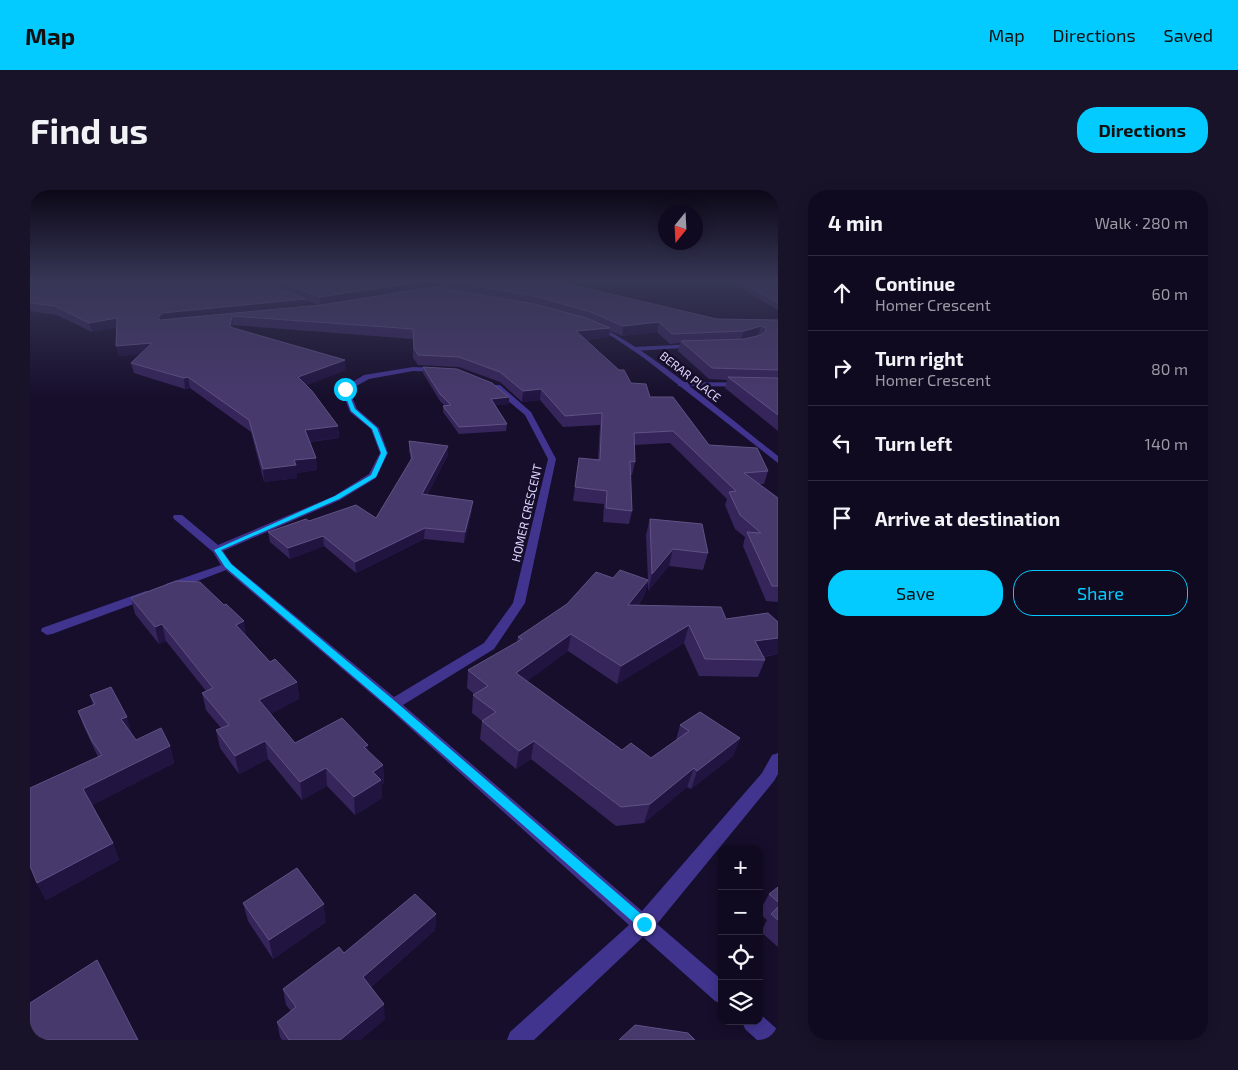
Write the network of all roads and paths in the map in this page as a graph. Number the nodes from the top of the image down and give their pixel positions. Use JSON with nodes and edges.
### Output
{"nodes":[{"id":1,"x":587,"y":324,"type":"edge"},
{"id":2,"x":702,"y":346,"type":"edge"},
{"id":3,"x":634,"y":348,"type":"junction"},
{"id":4,"x":449,"y":370,"type":"edge"},
{"id":5,"x":488,"y":383,"type":"edge"},
{"id":6,"x":681,"y":384,"type":"junction"},
{"id":7,"x":778,"y":385,"type":"edge"},
{"id":8,"x":778,"y":460,"type":"edge"},
{"id":9,"x":178,"y":517,"type":"dead end"},
{"id":10,"x":217,"y":550,"type":"junction"},
{"id":11,"x":228,"y":566,"type":"junction"},
{"id":12,"x":47,"y":631,"type":"dead end"},
{"id":13,"x":393,"y":704,"type":"junction"},
{"id":14,"x":778,"y":759,"type":"edge"},
{"id":15,"x":644,"y":924,"type":"junction"},
{"id":16,"x":718,"y":990,"type":"edge"},
{"id":17,"x":757,"y":1025,"type":"edge"},
{"id":18,"x":518,"y":1040,"type":"edge"},
{"id":19,"x":774,"y":1040,"type":"edge"}],
"edges":[{"from":1,"to":3,"type":"street","name":"BERAR PLACE"},
{"from":2,"to":3,"type":"street"},
{"from":3,"to":6,"type":"street","name":"BERAR PLACE"},
{"from":4,"to":10,"type":"street"},
{"from":5,"to":13,"type":"street","name":"HOMER CRESCENT"},
{"from":6,"to":7,"type":"street"},
{"from":6,"to":8,"type":"street","name":"BERAR PLACE"},
{"from":9,"to":10,"type":"street"},
{"from":10,"to":11,"type":"street"},
{"from":11,"to":12,"type":"street"},
{"from":11,"to":13,"type":"street"},
{"from":13,"to":15,"type":"street"},
{"from":14,"to":15,"type":"street"},
{"from":15,"to":16,"type":"street"},
{"from":15,"to":18,"type":"street"},
{"from":17,"to":19,"type":"street"}]}
